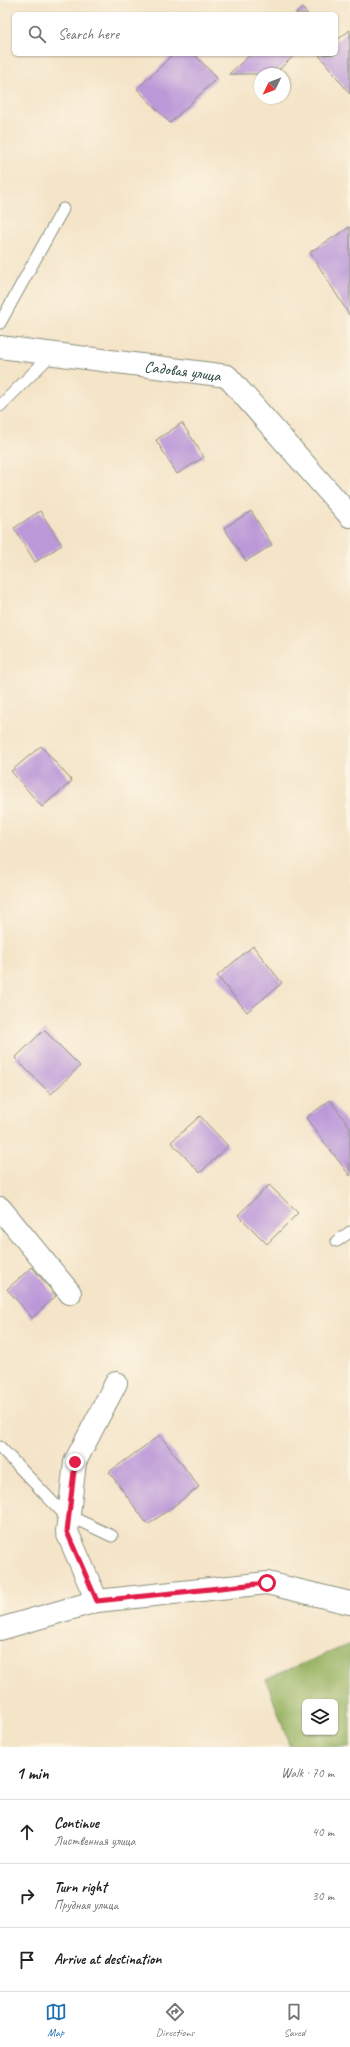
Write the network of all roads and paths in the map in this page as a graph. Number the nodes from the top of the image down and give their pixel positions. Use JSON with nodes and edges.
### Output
{"nodes":[{"id":1,"x":63,"y":209,"type":"dead end"},
{"id":2,"x":0,"y":323,"type":"edge"},
{"id":3,"x":0,"y":347,"type":"edge"},
{"id":4,"x":52,"y":354,"type":"junction"},
{"id":5,"x":0,"y":406,"type":"edge"},
{"id":6,"x":350,"y":516,"type":"edge"},
{"id":7,"x":0,"y":1208,"type":"edge"},
{"id":8,"x":350,"y":1232,"type":"edge"},
{"id":9,"x":337,"y":1241,"type":"dead end"},
{"id":10,"x":70,"y":1293,"type":"dead end"},
{"id":11,"x":116,"y":1383,"type":"dead end"},
{"id":12,"x":0,"y":1447,"type":"edge"},
{"id":13,"x":69,"y":1516,"type":"junction"},
{"id":14,"x":112,"y":1536,"type":"dead end"},
{"id":15,"x":97,"y":1601,"type":"junction"},
{"id":16,"x":350,"y":1603,"type":"edge"},
{"id":17,"x":0,"y":1629,"type":"edge"}],
"edges":[{"from":1,"to":2,"type":"lane"},
{"from":3,"to":4,"type":"street","name":"Садовая улица"},
{"from":4,"to":5,"type":"lane"},
{"from":4,"to":6,"type":"street","name":"Садовая улица"},
{"from":7,"to":10,"type":"street"},
{"from":8,"to":9,"type":"lane"},
{"from":11,"to":13,"type":"street"},
{"from":12,"to":13,"type":"lane"},
{"from":13,"to":14,"type":"lane"},
{"from":13,"to":15,"type":"street"},
{"from":15,"to":16,"type":"street"},
{"from":15,"to":17,"type":"street"}]}
